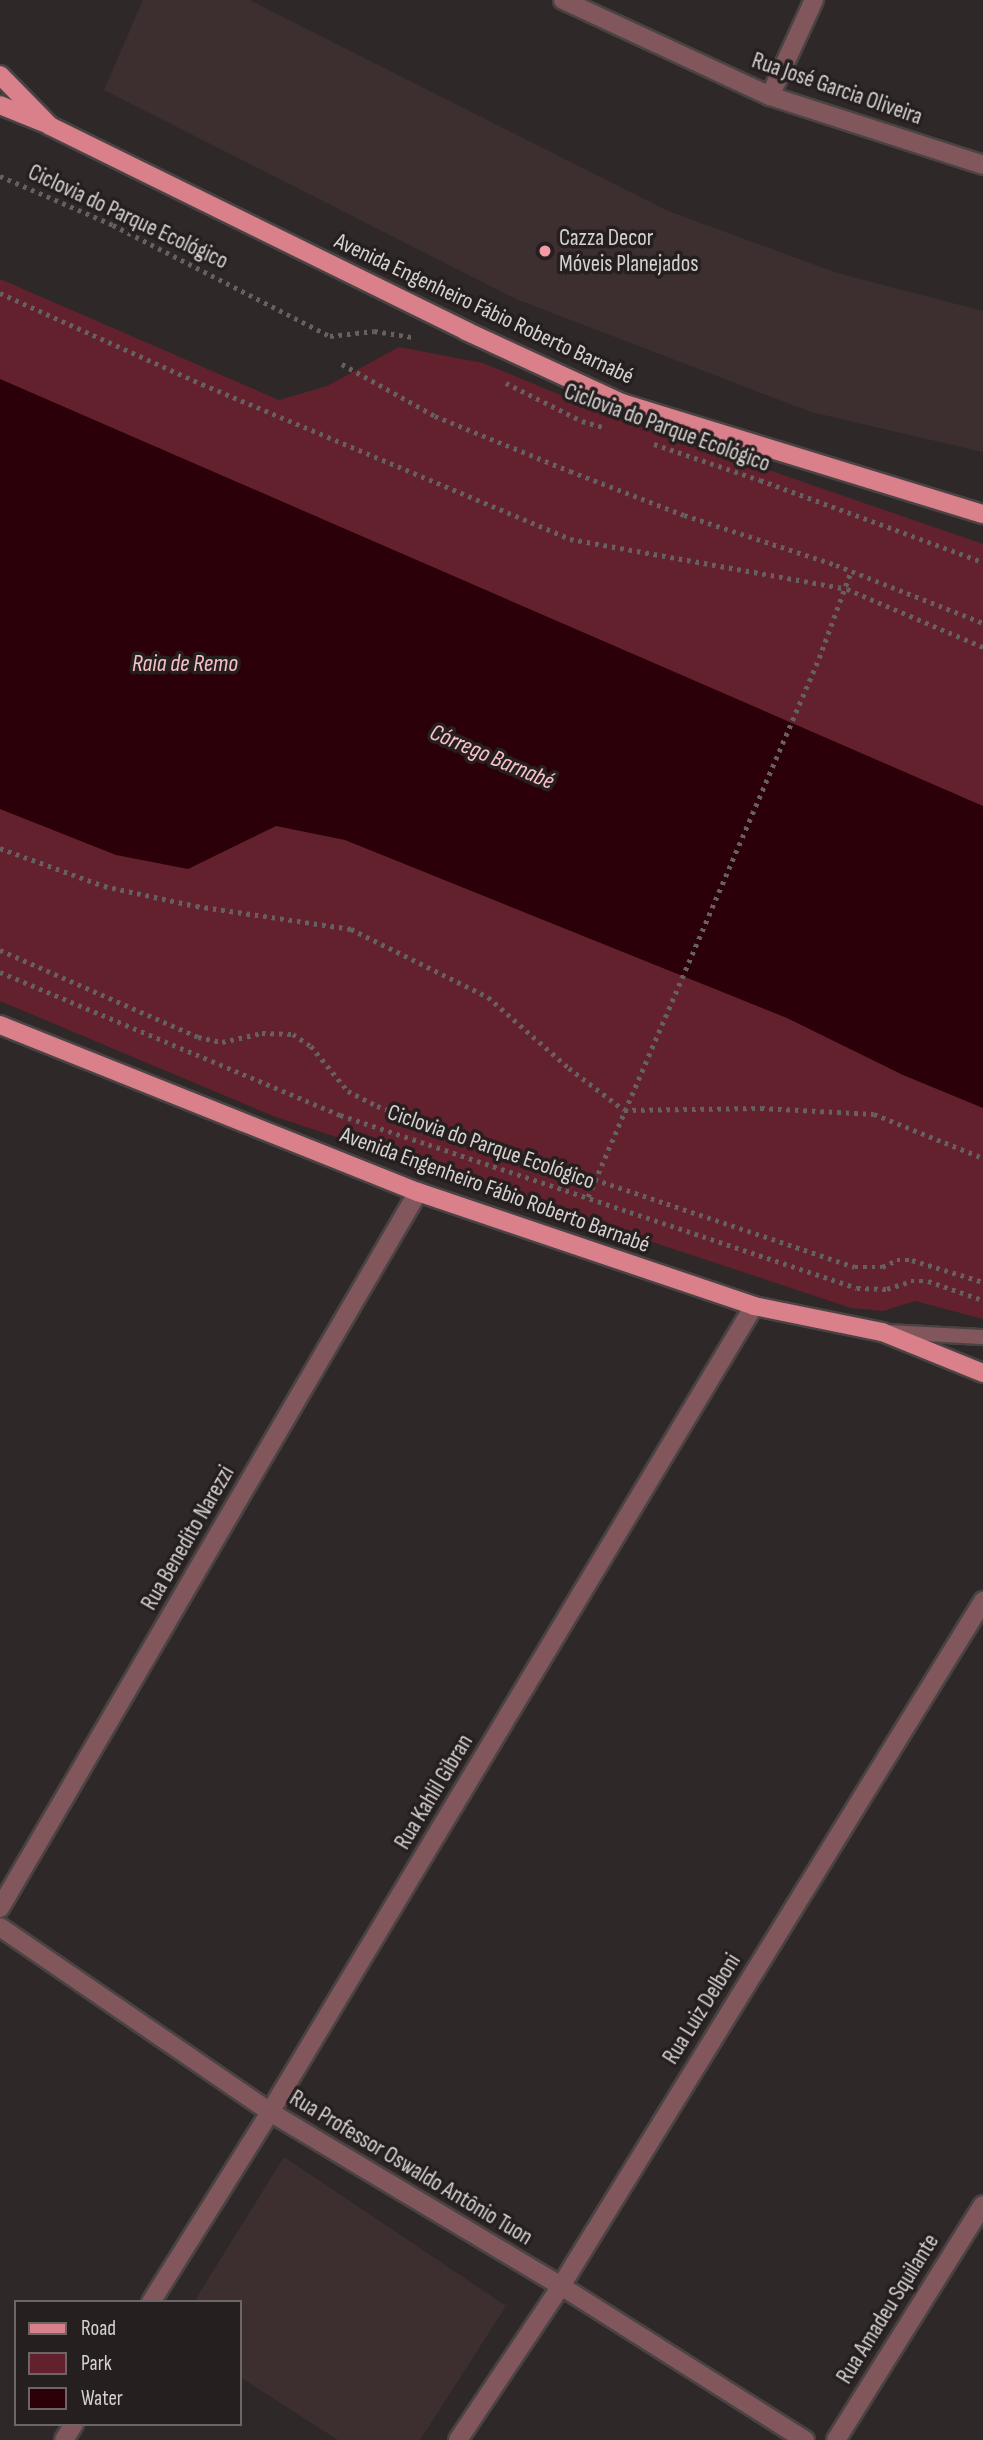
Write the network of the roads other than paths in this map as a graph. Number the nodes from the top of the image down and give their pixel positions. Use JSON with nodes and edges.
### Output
{"nodes":[{"id":1,"x":563,"y":0,"type":"edge"},
{"id":2,"x":814,"y":0,"type":"edge"},
{"id":3,"x":0,"y":75,"type":"edge"},
{"id":4,"x":770,"y":96,"type":"junction"},
{"id":5,"x":0,"y":105,"type":"edge"},
{"id":6,"x":50,"y":126,"type":"junction"},
{"id":7,"x":983,"y":165,"type":"edge"},
{"id":8,"x":983,"y":514,"type":"edge"},
{"id":9,"x":0,"y":1025,"type":"edge"},
{"id":10,"x":418,"y":1192,"type":"junction"},
{"id":11,"x":754,"y":1306,"type":"junction"},
{"id":12,"x":882,"y":1332,"type":"junction"},
{"id":13,"x":983,"y":1337,"type":"edge"},
{"id":14,"x":983,"y":1373,"type":"edge"},
{"id":15,"x":983,"y":1601,"type":"edge"},
{"id":16,"x":0,"y":1908,"type":"edge"},
{"id":17,"x":0,"y":1927,"type":"edge"},
{"id":18,"x":270,"y":2112,"type":"junction"},
{"id":19,"x":983,"y":2205,"type":"edge"},
{"id":20,"x":561,"y":2286,"type":"junction"},
{"id":21,"x":152,"y":2300,"type":"edge"},
{"id":22,"x":458,"y":2440,"type":"edge"},
{"id":23,"x":805,"y":2440,"type":"edge"},
{"id":24,"x":836,"y":2440,"type":"edge"}],
"edges":[{"from":1,"to":4,"type":"street","name":"Rua José Garcia Oliveira"},
{"from":2,"to":4,"type":"street"},
{"from":3,"to":6,"type":"main road","name":"Avenida Engenheiro Fábio Roberto Barnabé"},
{"from":4,"to":7,"type":"street","name":"Rua José Garcia Oliveira"},
{"from":5,"to":6,"type":"main road"},
{"from":6,"to":8,"type":"main road","name":"Avenida Engenheiro Fábio Roberto Barnabé"},
{"from":9,"to":10,"type":"main road","name":"Avenida Engenheiro Fábio Roberto Barnabé"},
{"from":10,"to":11,"type":"main road","name":"Avenida Engenheiro Fábio Roberto Barnabé"},
{"from":10,"to":16,"type":"street","name":"Rua Benedito Narezzi"},
{"from":11,"to":12,"type":"main road","name":"Avenida Engenheiro Fábio Roberto Barnabé"},
{"from":11,"to":18,"type":"street","name":"Rua Kahlil Gibran"},
{"from":12,"to":13,"type":"lane"},
{"from":12,"to":14,"type":"main road","name":"Avenida Engenheiro Fábio Roberto Barnabé"},
{"from":15,"to":20,"type":"street","name":"Rua Luiz Delboni"},
{"from":17,"to":18,"type":"street","name":"Rua Professor Oswaldo Antônio Tuon"},
{"from":18,"to":20,"type":"street","name":"Rua Professor Oswaldo Antônio Tuon"},
{"from":18,"to":21,"type":"street","name":"Rua Kahlil Gibran"},
{"from":19,"to":24,"type":"street","name":"Rua Amadeu Squilante"},
{"from":20,"to":22,"type":"street","name":"Rua Luiz Delboni"},
{"from":20,"to":23,"type":"street","name":"Rua Professor Oswaldo Antônio Tuon"}]}
